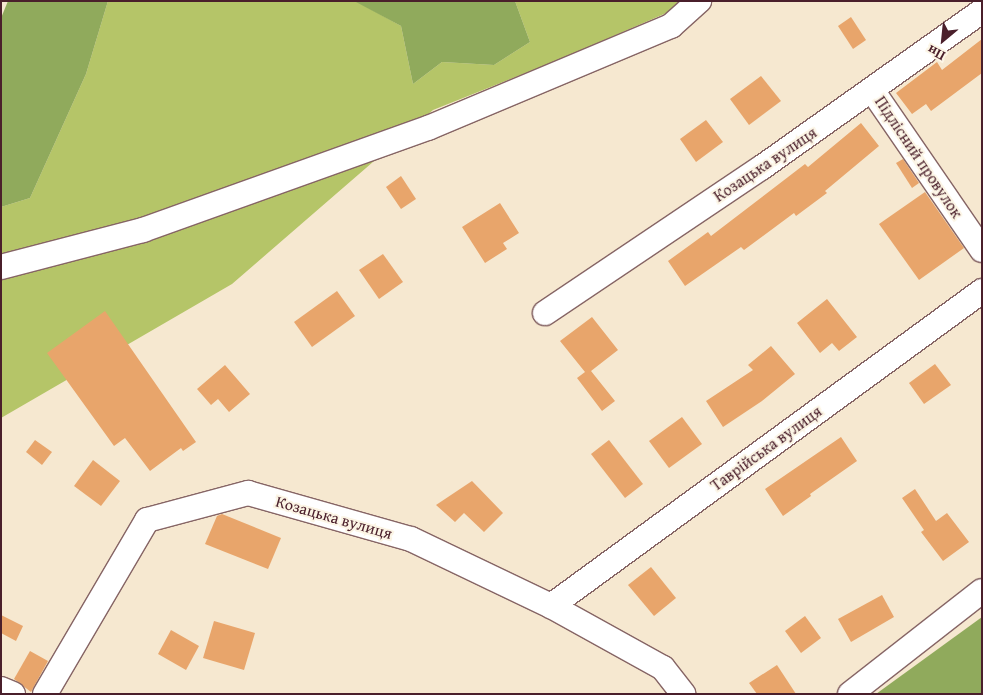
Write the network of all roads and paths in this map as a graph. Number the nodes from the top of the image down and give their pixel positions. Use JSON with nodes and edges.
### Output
{"nodes":[{"id":1,"x":699,"y":1,"type":"edge"},
{"id":2,"x":982,"y":11,"type":"edge"},
{"id":3,"x":872,"y":90,"type":"junction"},
{"id":4,"x":982,"y":250,"type":"edge"},
{"id":5,"x":1,"y":267,"type":"edge"},
{"id":6,"x":982,"y":291,"type":"edge"},
{"id":7,"x":545,"y":314,"type":"dead end"},
{"id":8,"x":982,"y":591,"type":"edge"},
{"id":9,"x":551,"y":606,"type":"junction"},
{"id":10,"x":1,"y":689,"type":"edge"},
{"id":11,"x":13,"y":694,"type":"edge"},
{"id":12,"x":45,"y":694,"type":"edge"},
{"id":13,"x":684,"y":694,"type":"edge"},
{"id":14,"x":850,"y":694,"type":"edge"}],
"edges":[{"from":1,"to":5,"type":"street"},
{"from":2,"to":3,"type":"street","name":"Козацька вулиця"},
{"from":3,"to":4,"type":"street","name":"Підлісний провулок"},
{"from":3,"to":7,"type":"street","name":"Козацька вулиця"},
{"from":6,"to":9,"type":"street","name":"Таврійська вулиця"},
{"from":8,"to":14,"type":"street"},
{"from":9,"to":12,"type":"street","name":"Козацька вулиця"},
{"from":9,"to":13,"type":"street","name":"Козацька вулиця"},
{"from":10,"to":11,"type":"street"}]}
